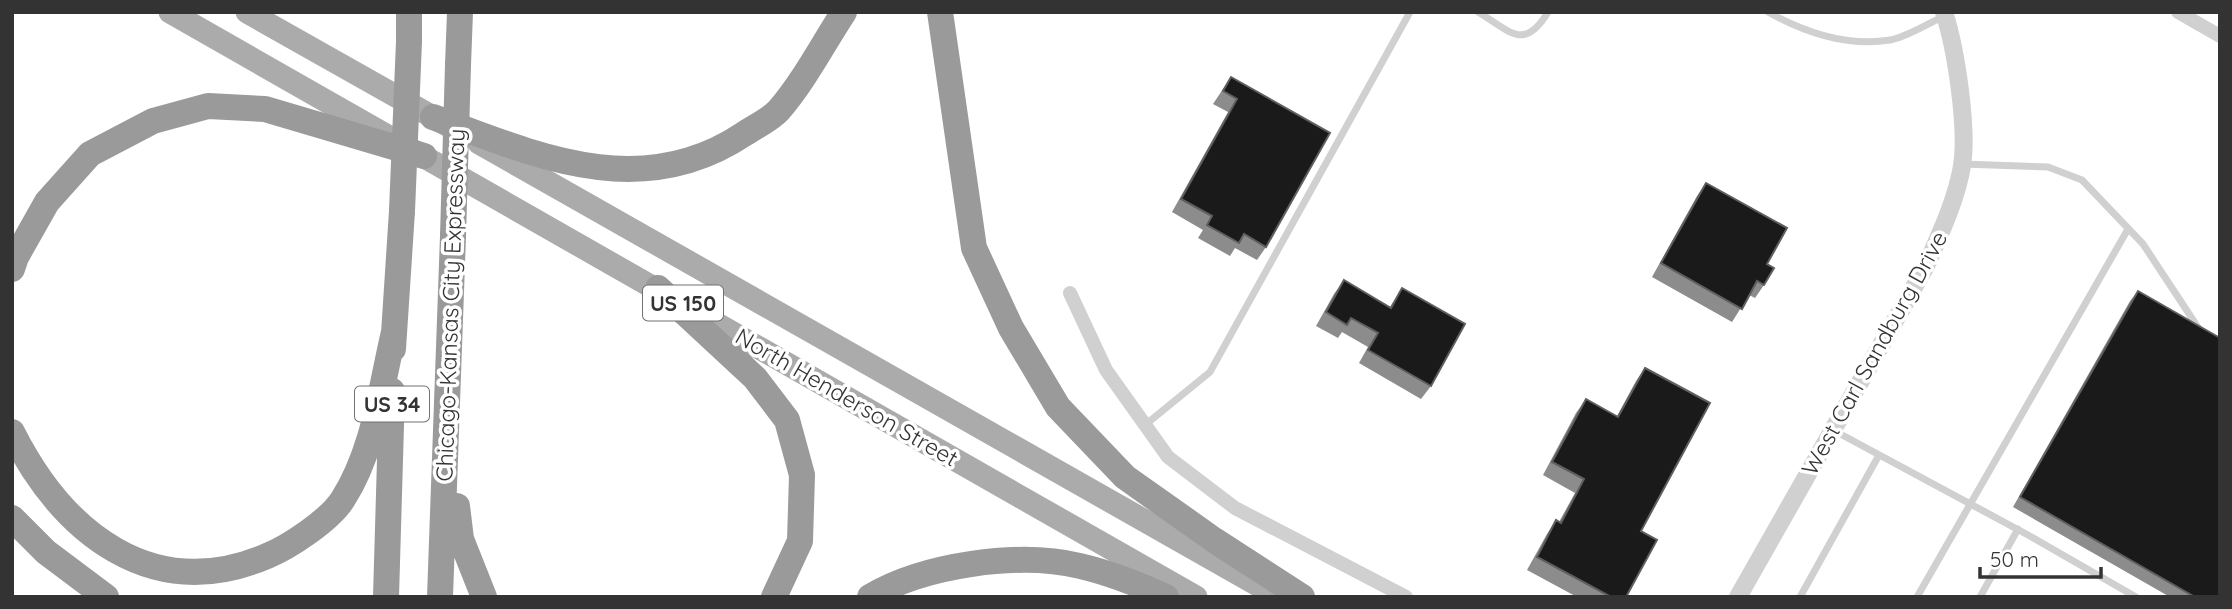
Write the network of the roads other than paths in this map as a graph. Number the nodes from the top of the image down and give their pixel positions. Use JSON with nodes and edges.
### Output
{"nodes":[{"id":1,"x":170,"y":12,"type":"edge"},
{"id":2,"x":247,"y":12,"type":"edge"},
{"id":3,"x":410,"y":12,"type":"edge"},
{"id":4,"x":460,"y":12,"type":"edge"},
{"id":5,"x":844,"y":12,"type":"edge"},
{"id":6,"x":940,"y":12,"type":"edge"},
{"id":7,"x":1410,"y":12,"type":"edge"},
{"id":8,"x":1478,"y":12,"type":"edge"},
{"id":9,"x":1548,"y":12,"type":"edge"},
{"id":10,"x":1768,"y":12,"type":"edge"},
{"id":11,"x":2178,"y":12,"type":"edge"},
{"id":12,"x":1948,"y":13,"type":"edge"},
{"id":13,"x":2220,"y":36,"type":"edge"},
{"id":14,"x":433,"y":117,"type":"junction"},
{"id":15,"x":424,"y":156,"type":"junction"},
{"id":16,"x":1962,"y":164,"type":"junction"},
{"id":17,"x":2128,"y":229,"type":"junction"},
{"id":18,"x":12,"y":270,"type":"edge"},
{"id":19,"x":658,"y":288,"type":"junction"},
{"id":20,"x":1070,"y":293,"type":"dead end"},
{"id":21,"x":394,"y":332,"type":"junction"},
{"id":22,"x":2204,"y":333,"type":"edge"},
{"id":23,"x":447,"y":425,"type":"junction"},
{"id":24,"x":1146,"y":425,"type":"junction"},
{"id":25,"x":1833,"y":430,"type":"junction"},
{"id":26,"x":12,"y":432,"type":"edge"},
{"id":27,"x":1879,"y":455,"type":"junction"},
{"id":28,"x":1969,"y":503,"type":"junction"},
{"id":29,"x":12,"y":518,"type":"edge"},
{"id":30,"x":2018,"y":529,"type":"junction"},
{"id":31,"x":1742,"y":596,"type":"edge"},
{"id":32,"x":106,"y":597,"type":"edge"},
{"id":33,"x":386,"y":597,"type":"edge"},
{"id":34,"x":440,"y":597,"type":"edge"},
{"id":35,"x":484,"y":597,"type":"edge"},
{"id":36,"x":774,"y":597,"type":"edge"},
{"id":37,"x":870,"y":597,"type":"edge"},
{"id":38,"x":1166,"y":597,"type":"edge"},
{"id":39,"x":1196,"y":597,"type":"edge"},
{"id":40,"x":1279,"y":597,"type":"edge"},
{"id":41,"x":1302,"y":597,"type":"edge"},
{"id":42,"x":1406,"y":597,"type":"edge"},
{"id":43,"x":1800,"y":597,"type":"edge"},
{"id":44,"x":1917,"y":597,"type":"edge"},
{"id":45,"x":1980,"y":597,"type":"edge"},
{"id":46,"x":2136,"y":597,"type":"edge"}],
"edges":[{"from":1,"to":15,"type":"main road","name":"North Henderson Street","number":"US 150"},
{"from":2,"to":14,"type":"main road","name":"North Henderson Street","number":"US 150"},
{"from":3,"to":21,"type":"highway","number":"US 34","bridge":true},
{"from":4,"to":23,"type":"highway","name":"Chicago-Kansas City Expressway","number":"US 34","bridge":true},
{"from":5,"to":14,"type":"highway"},
{"from":6,"to":41,"type":"highway"},
{"from":7,"to":24,"type":"lane"},
{"from":8,"to":9,"type":"lane"},
{"from":10,"to":12,"type":"lane"},
{"from":11,"to":13,"type":"street"},
{"from":12,"to":16,"type":"street","name":"West Carl Sandburg Drive"},
{"from":14,"to":40,"type":"main road","name":"North Henderson Street","number":"US 150"},
{"from":15,"to":18,"type":"highway"},
{"from":15,"to":19,"type":"main road","name":"North Henderson Street","number":"US 150"},
{"from":16,"to":17,"type":"lane"},
{"from":16,"to":25,"type":"street","name":"West Carl Sandburg Drive"},
{"from":17,"to":22,"type":"lane"},
{"from":17,"to":28,"type":"lane"},
{"from":19,"to":36,"type":"highway"},
{"from":19,"to":39,"type":"main road","name":"North Henderson Street","number":"US 150"},
{"from":20,"to":24,"type":"street"},
{"from":21,"to":26,"type":"highway"},
{"from":21,"to":33,"type":"highway","number":"US 34"},
{"from":23,"to":34,"type":"highway","name":"Chicago-Kansas City Expressway","number":"US 34"},
{"from":23,"to":35,"type":"highway"},
{"from":24,"to":42,"type":"street"},
{"from":25,"to":27,"type":"lane"},
{"from":25,"to":31,"type":"street","name":"West Carl Sandburg Drive"},
{"from":27,"to":28,"type":"lane"},
{"from":27,"to":43,"type":"lane"},
{"from":28,"to":30,"type":"lane"},
{"from":28,"to":44,"type":"lane"},
{"from":29,"to":32,"type":"highway"},
{"from":30,"to":45,"type":"lane"},
{"from":30,"to":46,"type":"lane"},
{"from":37,"to":38,"type":"highway"}]}
